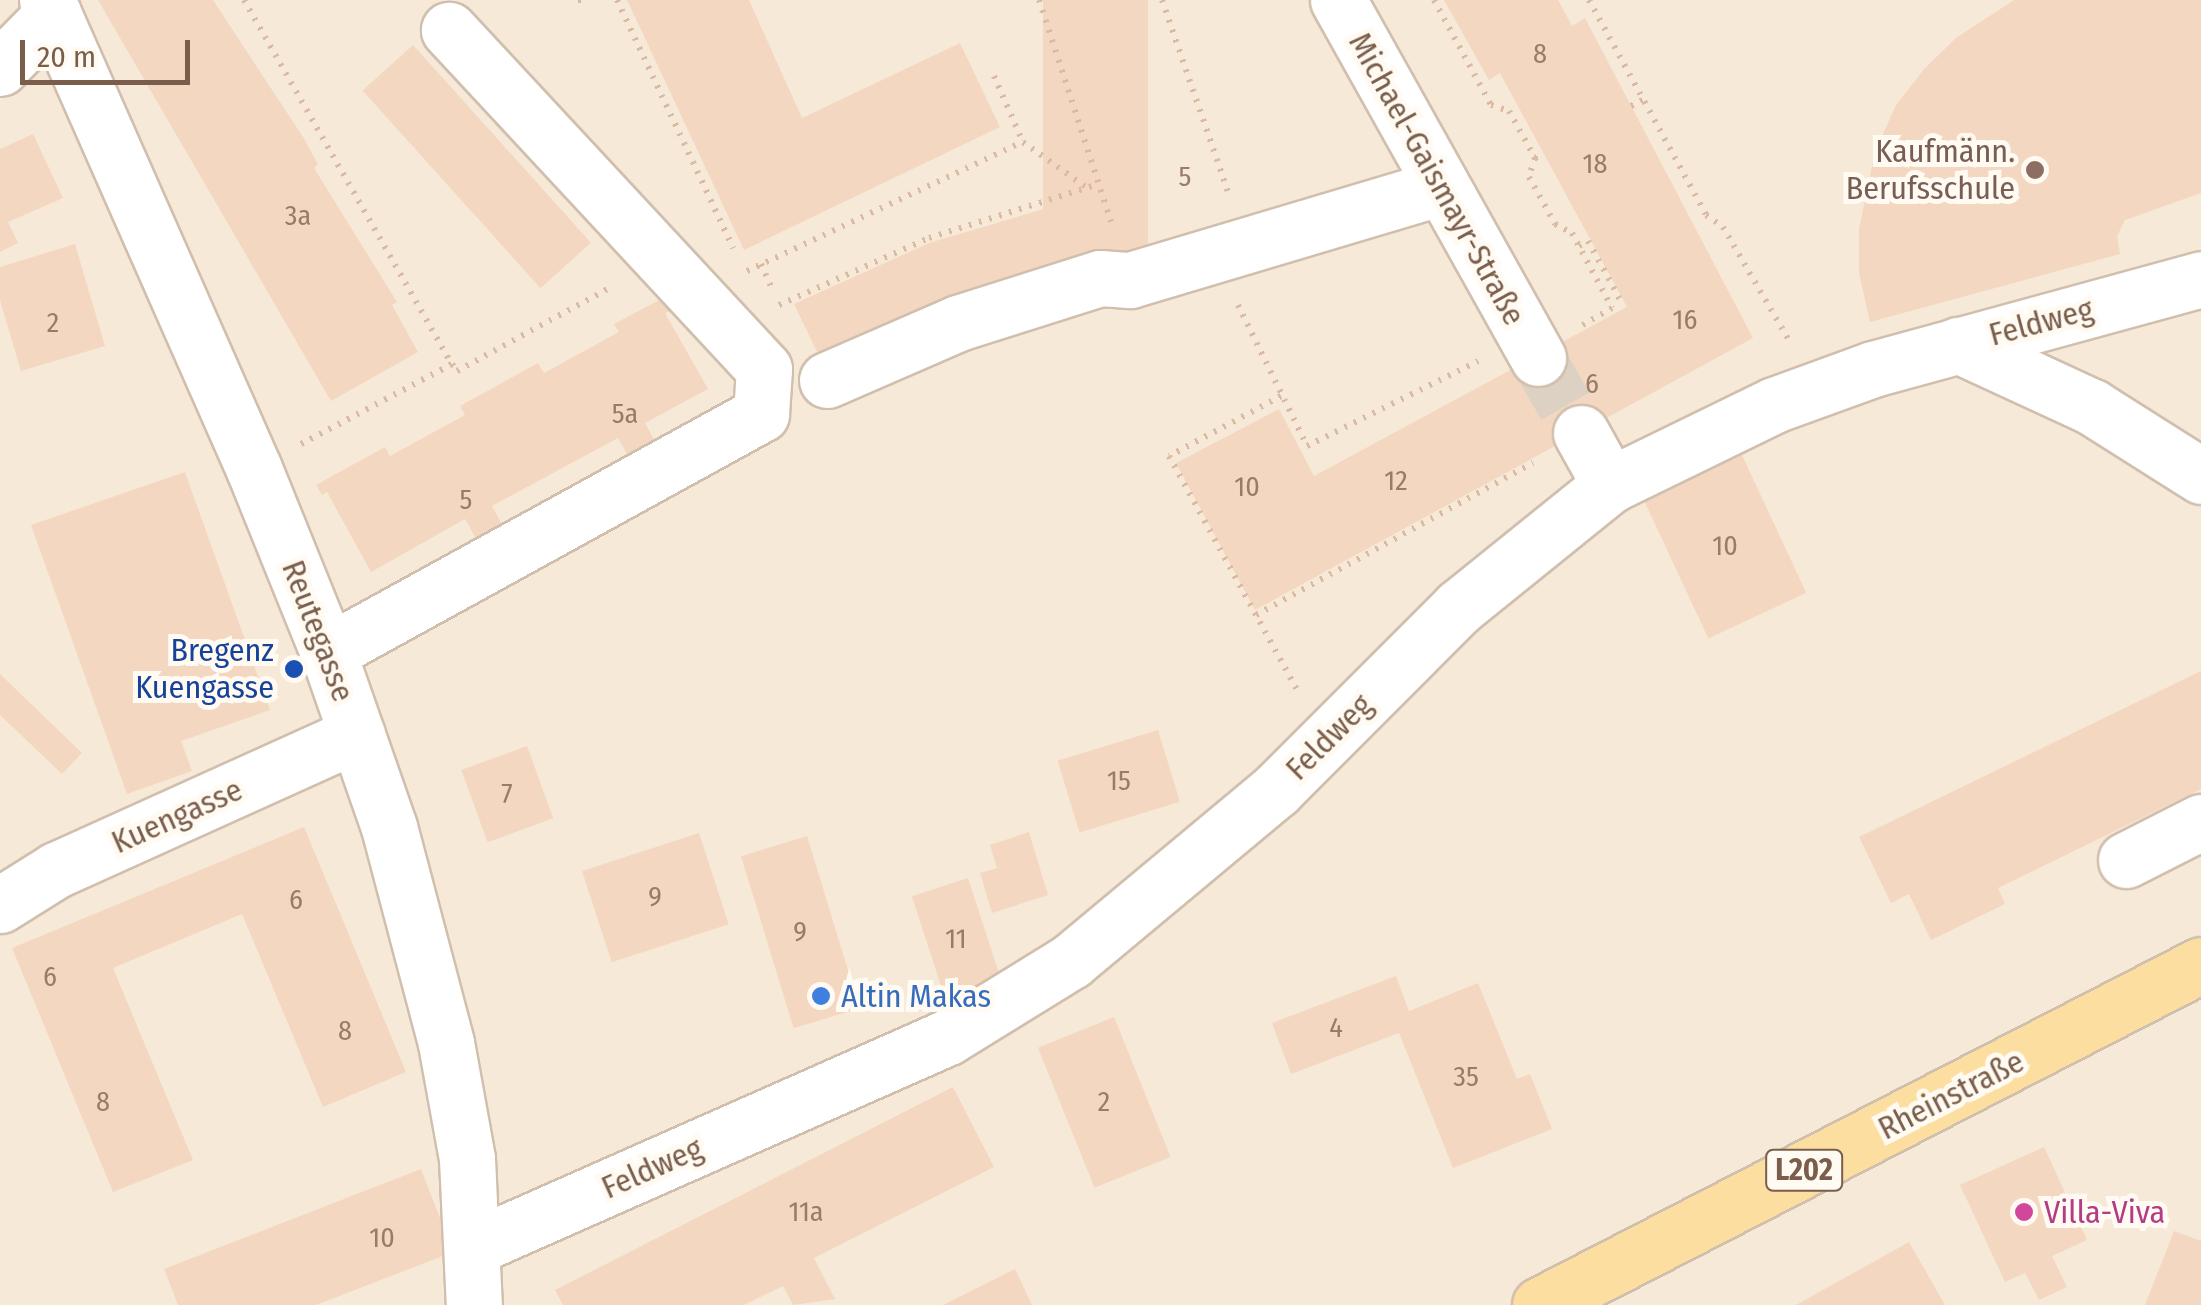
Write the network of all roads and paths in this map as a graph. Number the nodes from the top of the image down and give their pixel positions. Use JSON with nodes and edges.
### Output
{"nodes":[{"id":1,"x":244,"y":0,"type":"edge"},
{"id":2,"x":617,"y":0,"type":"edge"},
{"id":3,"x":1039,"y":0,"type":"edge"},
{"id":4,"x":1162,"y":0,"type":"edge"},
{"id":5,"x":1338,"y":0,"type":"edge"},
{"id":6,"x":1434,"y":0,"type":"edge"},
{"id":7,"x":1589,"y":0,"type":"edge"},
{"id":8,"x":50,"y":7,"type":"edge"},
{"id":9,"x":449,"y":30,"type":"dead end"},
{"id":10,"x":0,"y":68,"type":"edge"},
{"id":11,"x":994,"y":76,"type":"dead end"},
{"id":12,"x":1645,"y":99,"type":"junction"},
{"id":13,"x":1631,"y":106,"type":"dead end"},
{"id":14,"x":1023,"y":142,"type":"junction"},
{"id":15,"x":1544,"y":153,"type":"dead end"},
{"id":16,"x":1535,"y":158,"type":"junction"},
{"id":17,"x":1098,"y":184,"type":"junction"},
{"id":18,"x":1086,"y":188,"type":"junction"},
{"id":19,"x":1438,"y":188,"type":"junction"},
{"id":20,"x":1579,"y":246,"type":"junction"},
{"id":21,"x":1230,"y":250,"type":"junction"},
{"id":22,"x":761,"y":264,"type":"junction"},
{"id":23,"x":744,"y":272,"type":"junction"},
{"id":24,"x":680,"y":277,"type":"junction"},
{"id":25,"x":2201,"y":278,"type":"edge"},
{"id":26,"x":1130,"y":280,"type":"junction"},
{"id":27,"x":778,"y":304,"type":"junction"},
{"id":28,"x":1612,"y":308,"type":"junction"},
{"id":29,"x":1958,"y":345,"type":"junction"},
{"id":30,"x":1532,"y":349,"type":"junction"},
{"id":31,"x":452,"y":364,"type":"junction"},
{"id":32,"x":828,"y":380,"type":"joint"},
{"id":33,"x":1818,"y":390,"type":"junction"},
{"id":34,"x":1282,"y":396,"type":"junction"},
{"id":35,"x":1581,"y":434,"type":"joint"},
{"id":36,"x":254,"y":470,"type":"junction"},
{"id":37,"x":2201,"y":476,"type":"edge"},
{"id":38,"x":1610,"y":485,"type":"junction"},
{"id":39,"x":1256,"y":615,"type":"junction"},
{"id":40,"x":328,"y":652,"type":"junction"},
{"id":41,"x":357,"y":734,"type":"junction"},
{"id":42,"x":1325,"y":742,"type":"junction"},
{"id":43,"x":2201,"y":822,"type":"edge"},
{"id":44,"x":2126,"y":860,"type":"dead end"},
{"id":45,"x":0,"y":904,"type":"edge"},
{"id":46,"x":2201,"y":965,"type":"edge"},
{"id":47,"x":469,"y":1288,"type":"edge"},
{"id":48,"x":1540,"y":1305,"type":"edge"}],
"edges":[{"from":1,"to":31,"type":"path"},
{"from":2,"to":23,"type":"path"},
{"from":3,"to":17,"type":"path"},
{"from":4,"to":21,"type":"path"},
{"from":5,"to":19,"type":"street","name":"Michael-Gaismayr-Straße"},
{"from":6,"to":16,"type":"path"},
{"from":7,"to":12,"type":"path"},
{"from":8,"to":10,"type":"street"},
{"from":8,"to":36,"type":"street","name":"Reutegasse"},
{"from":9,"to":24,"type":"street"},
{"from":11,"to":14,"type":"path"},
{"from":12,"to":13,"type":"path"},
{"from":12,"to":33,"type":"path"},
{"from":14,"to":18,"type":"path"},
{"from":14,"to":22,"type":"path"},
{"from":15,"to":16,"type":"path"},
{"from":16,"to":20,"type":"path"},
{"from":17,"to":18,"type":"path"},
{"from":17,"to":26,"type":"path"},
{"from":18,"to":27,"type":"path"},
{"from":19,"to":21,"type":"street"},
{"from":19,"to":30,"type":"street","name":"Michael-Gaismayr-Straße"},
{"from":20,"to":28,"type":"path"},
{"from":20,"to":28,"type":"path"},
{"from":21,"to":26,"type":"street"},
{"from":21,"to":34,"type":"path"},
{"from":22,"to":23,"type":"path"},
{"from":22,"to":27,"type":"path"},
{"from":23,"to":24,"type":"path"},
{"from":24,"to":31,"type":"path"},
{"from":24,"to":40,"type":"street"},
{"from":25,"to":29,"type":"street","name":"Feldweg"},
{"from":26,"to":32,"type":"street"},
{"from":27,"to":32,"type":"path"},
{"from":28,"to":30,"type":"path"},
{"from":29,"to":33,"type":"street","name":"Feldweg"},
{"from":29,"to":37,"type":"street"},
{"from":30,"to":34,"type":"path"},
{"from":31,"to":36,"type":"path"},
{"from":33,"to":38,"type":"street","name":"Feldweg"},
{"from":34,"to":39,"type":"path"},
{"from":35,"to":38,"type":"street"},
{"from":35,"to":39,"type":"path"},
{"from":36,"to":40,"type":"street","name":"Reutegasse"},
{"from":38,"to":42,"type":"street","name":"Feldweg"},
{"from":39,"to":42,"type":"path"},
{"from":40,"to":41,"type":"street","name":"Reutegasse"},
{"from":41,"to":45,"type":"street","name":"Kuengasse"},
{"from":41,"to":47,"type":"street","name":"Reutegasse"},
{"from":42,"to":47,"type":"street","name":"Feldweg"},
{"from":43,"to":44,"type":"street"},
{"from":46,"to":48,"type":"main road","name":"Rheinstraße","number":"L202"}]}
